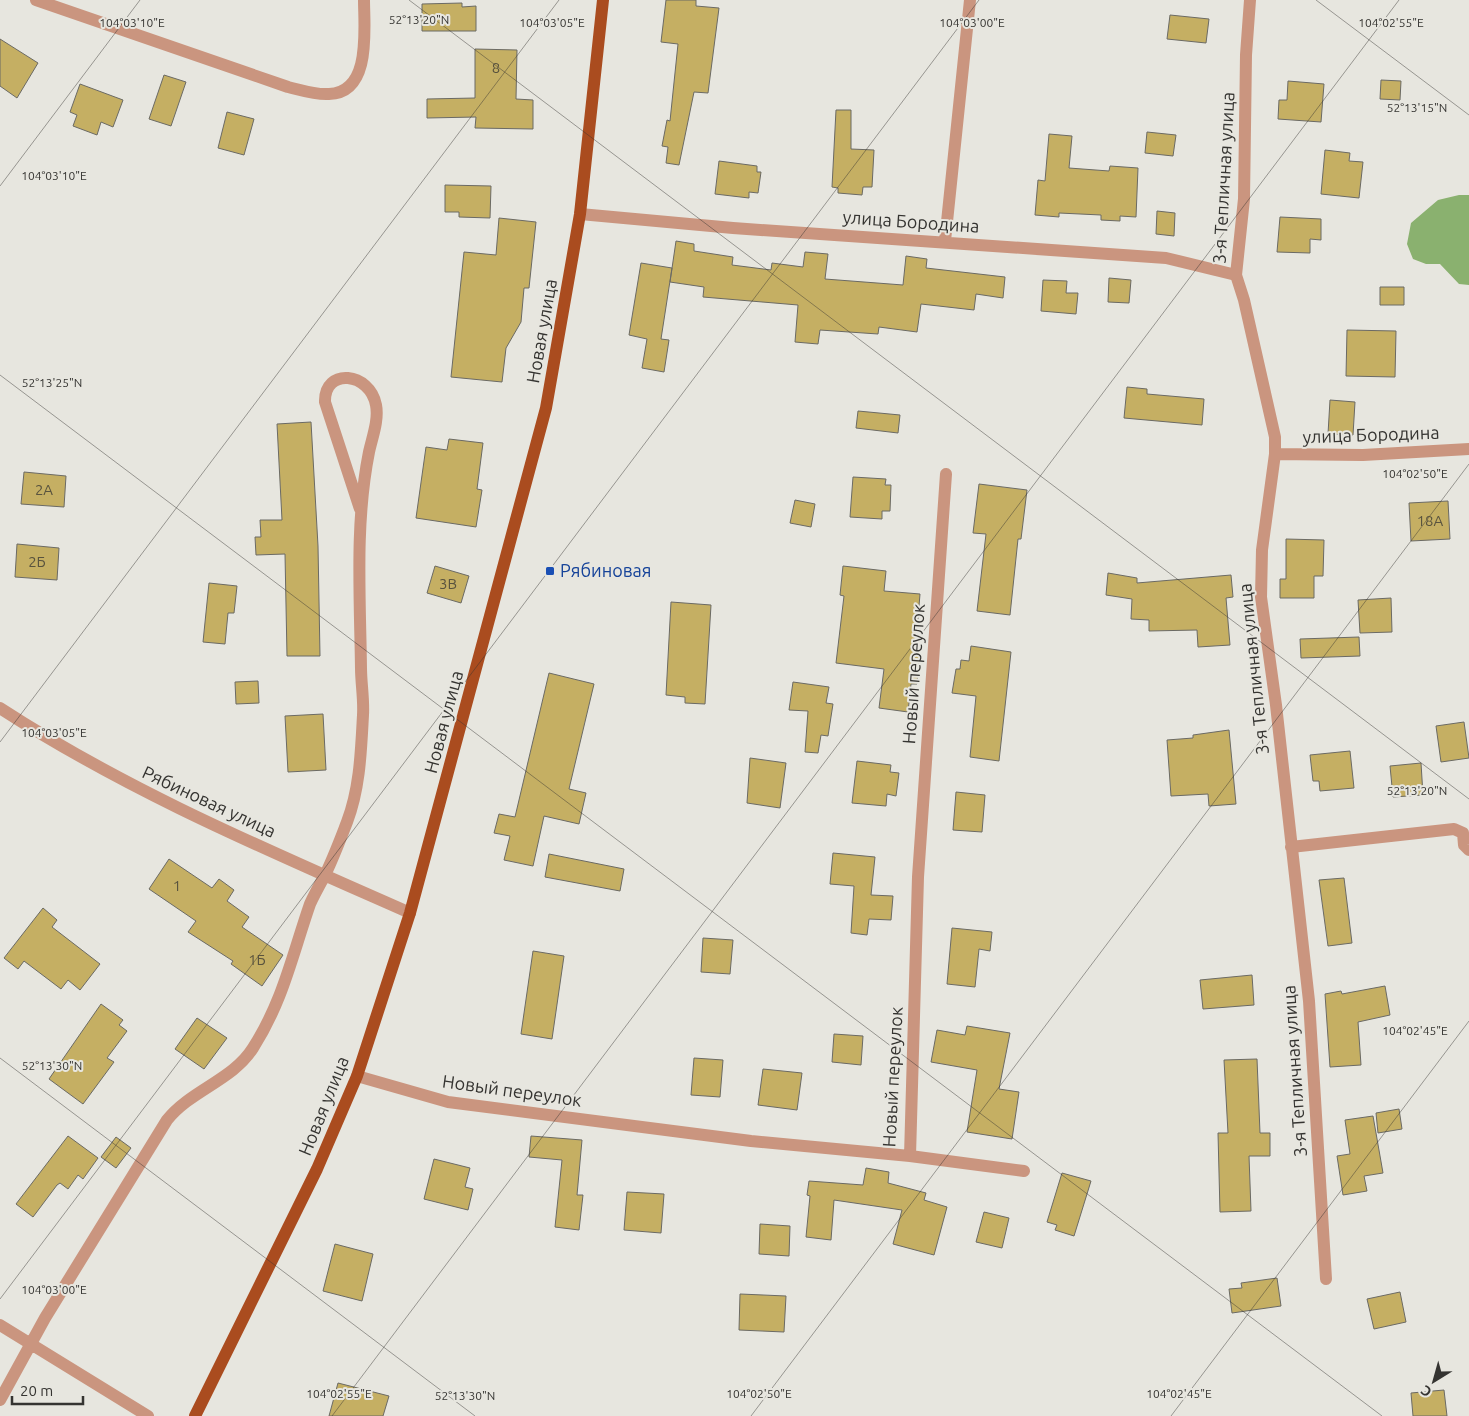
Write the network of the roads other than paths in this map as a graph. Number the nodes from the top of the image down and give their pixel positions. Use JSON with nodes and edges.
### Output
{"nodes":[{"id":1,"x":36,"y":0,"type":"edge"},
{"id":2,"x":364,"y":0,"type":"edge"},
{"id":3,"x":603,"y":0,"type":"edge"},
{"id":4,"x":970,"y":0,"type":"edge"},
{"id":5,"x":1250,"y":0,"type":"edge"},
{"id":6,"x":580,"y":214,"type":"junction"},
{"id":7,"x":945,"y":241,"type":"junction"},
{"id":8,"x":1236,"y":275,"type":"junction"},
{"id":9,"x":1469,"y":449,"type":"edge"},
{"id":10,"x":1275,"y":454,"type":"junction"},
{"id":11,"x":946,"y":474,"type":"dead end"},
{"id":12,"x":360,"y":509,"type":"junction"},
{"id":13,"x":0,"y":708,"type":"edge"},
{"id":14,"x":1291,"y":847,"type":"junction"},
{"id":15,"x":1469,"y":850,"type":"edge"},
{"id":16,"x":325,"y":875,"type":"junction"},
{"id":17,"x":410,"y":913,"type":"junction"},
{"id":18,"x":357,"y":1076,"type":"junction"},
{"id":19,"x":910,"y":1156,"type":"junction"},
{"id":20,"x":1024,"y":1171,"type":"dead end"},
{"id":21,"x":1326,"y":1279,"type":"dead end"},
{"id":22,"x":0,"y":1325,"type":"edge"},
{"id":23,"x":30,"y":1344,"type":"junction"},
{"id":24,"x":0,"y":1400,"type":"edge"},
{"id":25,"x":148,"y":1416,"type":"edge"},
{"id":26,"x":195,"y":1416,"type":"edge"}],
"edges":[{"from":1,"to":2,"type":"street"},
{"from":3,"to":6,"type":"main road","name":"Новая улица"},
{"from":4,"to":7,"type":"street"},
{"from":5,"to":8,"type":"street","name":"3-я Тепличная улица"},
{"from":6,"to":7,"type":"street","name":"улица Бородина"},
{"from":6,"to":17,"type":"main road","name":"Новая улица"},
{"from":7,"to":8,"type":"street","name":"улица Бородина"},
{"from":8,"to":10,"type":"street","name":"3-я Тепличная улица"},
{"from":9,"to":10,"type":"street","name":"улица Бородина"},
{"from":10,"to":14,"type":"street","name":"3-я Тепличная улица"},
{"from":11,"to":19,"type":"street","name":"Новый переулок"},
{"from":12,"to":12,"type":"street"},
{"from":12,"to":16,"type":"street"},
{"from":13,"to":16,"type":"street","name":"Рябиновая улица"},
{"from":14,"to":15,"type":"street"},
{"from":14,"to":21,"type":"street","name":"3-я Тепличная улица"},
{"from":16,"to":17,"type":"street","name":"Рябиновая улица"},
{"from":16,"to":23,"type":"street"},
{"from":17,"to":18,"type":"main road","name":"Новая улица"},
{"from":18,"to":19,"type":"street","name":"Новый переулок"},
{"from":18,"to":26,"type":"main road","name":"Новая улица"},
{"from":19,"to":20,"type":"street"},
{"from":22,"to":23,"type":"street"},
{"from":23,"to":24,"type":"street"},
{"from":23,"to":25,"type":"street"}]}
